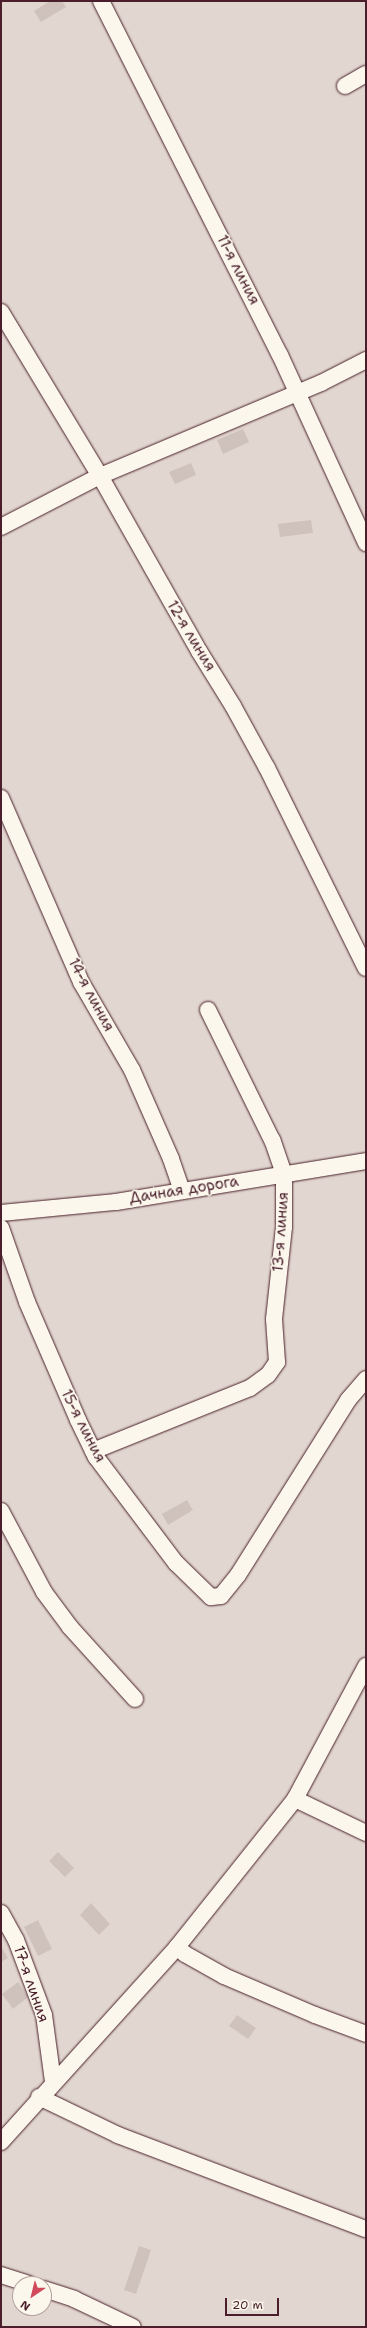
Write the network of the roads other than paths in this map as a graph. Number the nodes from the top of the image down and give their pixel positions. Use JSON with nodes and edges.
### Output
{"nodes":[{"id":1,"x":101,"y":1,"type":"edge"},
{"id":2,"x":366,"y":74,"type":"edge"},
{"id":3,"x":345,"y":86,"type":"dead end"},
{"id":4,"x":1,"y":312,"type":"edge"},
{"id":5,"x":366,"y":360,"type":"edge"},
{"id":6,"x":298,"y":392,"type":"junction"},
{"id":7,"x":100,"y":476,"type":"junction"},
{"id":8,"x":1,"y":527,"type":"edge"},
{"id":9,"x":366,"y":543,"type":"edge"},
{"id":10,"x":1,"y":798,"type":"edge"},
{"id":11,"x":366,"y":968,"type":"edge"},
{"id":12,"x":208,"y":1010,"type":"dead end"},
{"id":13,"x":366,"y":1161,"type":"edge"},
{"id":14,"x":284,"y":1174,"type":"junction"},
{"id":15,"x":182,"y":1191,"type":"junction"},
{"id":16,"x":1,"y":1213,"type":"edge"},
{"id":17,"x":1,"y":1228,"type":"edge"},
{"id":18,"x":366,"y":1379,"type":"edge"},
{"id":19,"x":94,"y":1451,"type":"junction"},
{"id":20,"x":1,"y":1510,"type":"edge"},
{"id":21,"x":366,"y":1666,"type":"edge"},
{"id":22,"x":135,"y":1699,"type":"dead end"},
{"id":23,"x":295,"y":1799,"type":"junction"},
{"id":24,"x":366,"y":1833,"type":"edge"},
{"id":25,"x":1,"y":1912,"type":"edge"},
{"id":26,"x":177,"y":1947,"type":"junction"},
{"id":27,"x":366,"y":2034,"type":"edge"},
{"id":28,"x":53,"y":2082,"type":"junction"},
{"id":29,"x":39,"y":2097,"type":"junction"},
{"id":30,"x":1,"y":2142,"type":"edge"},
{"id":31,"x":366,"y":2229,"type":"edge"},
{"id":32,"x":1,"y":2275,"type":"edge"},
{"id":33,"x":12,"y":2279,"type":"edge"},
{"id":34,"x":52,"y":2292,"type":"edge"},
{"id":35,"x":133,"y":2327,"type":"edge"}],
"edges":[{"from":1,"to":6,"type":"street","name":"11-я линия"},
{"from":2,"to":3,"type":"street"},
{"from":4,"to":7,"type":"street","name":"12-я линия"},
{"from":5,"to":6,"type":"street"},
{"from":6,"to":7,"type":"street"},
{"from":6,"to":9,"type":"street","name":"11-я линия"},
{"from":7,"to":8,"type":"street"},
{"from":7,"to":11,"type":"street","name":"12-я линия"},
{"from":10,"to":15,"type":"street","name":"14-я линия"},
{"from":12,"to":14,"type":"street","name":"13-я линия"},
{"from":13,"to":14,"type":"street","name":"Дачная дорога"},
{"from":14,"to":15,"type":"street","name":"Дачная дорога"},
{"from":14,"to":19,"type":"street","name":"13-я линия"},
{"from":15,"to":16,"type":"street","name":"Дачная дорога"},
{"from":17,"to":19,"type":"street","name":"15-я линия"},
{"from":18,"to":19,"type":"street","name":"15-я линия"},
{"from":20,"to":22,"type":"street"},
{"from":21,"to":23,"type":"street"},
{"from":23,"to":24,"type":"street"},
{"from":23,"to":26,"type":"street"},
{"from":25,"to":28,"type":"street","name":"17-я линия"},
{"from":26,"to":27,"type":"street"},
{"from":26,"to":28,"type":"street"},
{"from":28,"to":29,"type":"street"},
{"from":29,"to":30,"type":"street"},
{"from":29,"to":31,"type":"street"},
{"from":32,"to":33,"type":"street"},
{"from":34,"to":35,"type":"street"}]}
